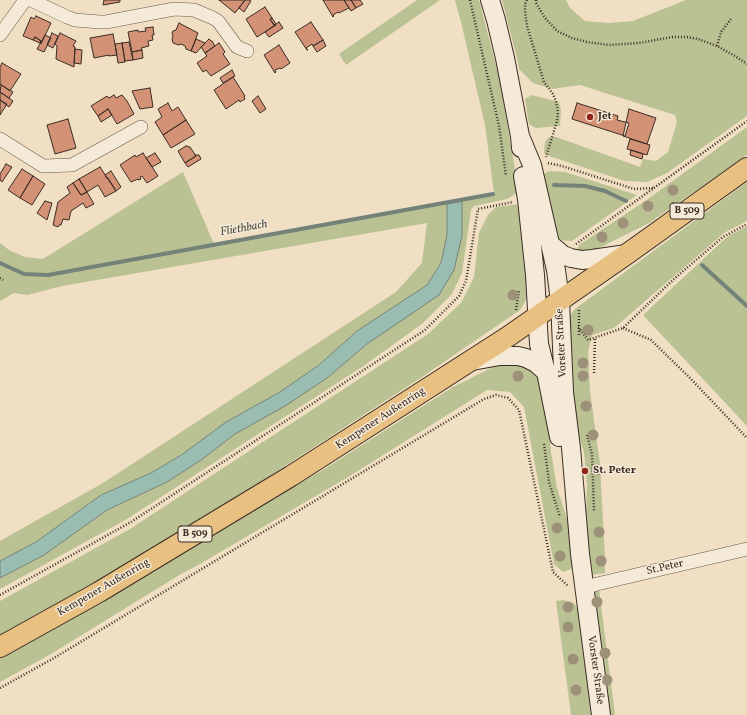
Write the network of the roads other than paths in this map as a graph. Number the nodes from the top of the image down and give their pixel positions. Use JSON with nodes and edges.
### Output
{"nodes":[{"id":1,"x":24,"y":0,"type":"edge"},
{"id":2,"x":31,"y":0,"type":"edge"},
{"id":3,"x":490,"y":0,"type":"edge"},
{"id":4,"x":0,"y":35,"type":"edge"},
{"id":5,"x":247,"y":51,"type":"dead end"},
{"id":6,"x":141,"y":127,"type":"dead end"},
{"id":7,"x":520,"y":136,"type":"junction"},
{"id":8,"x":0,"y":139,"type":"edge"},
{"id":9,"x":747,"y":168,"type":"edge"},
{"id":10,"x":551,"y":245,"type":"junction"},
{"id":11,"x":627,"y":254,"type":"junction"},
{"id":12,"x":560,"y":301,"type":"junction"},
{"id":13,"x":537,"y":316,"type":"junction"},
{"id":14,"x":470,"y":361,"type":"junction"},
{"id":15,"x":546,"y":372,"type":"junction"},
{"id":16,"x":747,"y":549,"type":"edge"},
{"id":17,"x":580,"y":554,"type":"junction"},
{"id":18,"x":575,"y":586,"type":"junction"},
{"id":19,"x":0,"y":647,"type":"edge"},
{"id":20,"x":601,"y":715,"type":"edge"}],
"edges":[{"from":1,"to":4,"type":"street"},
{"from":2,"to":5,"type":"street"},
{"from":3,"to":7,"type":"main road","name":"Vorster Straße"},
{"from":6,"to":8,"type":"street"},
{"from":7,"to":10,"type":"main road","name":"Vorster Straße"},
{"from":7,"to":13,"type":"main road","name":"Vorster Straße"},
{"from":9,"to":11,"type":"main road","name":"Kempener Außenring","number":"B 509"},
{"from":10,"to":11,"type":"main road"},
{"from":10,"to":12,"type":"main road","name":"Vorster Straße"},
{"from":11,"to":12,"type":"main road","name":"Kempener Außenring","number":"B 509"},
{"from":12,"to":13,"type":"main road","name":"Kempener Außenring","number":"B 509"},
{"from":12,"to":17,"type":"main road","name":"Vorster Straße"},
{"from":13,"to":14,"type":"main road","name":"Kempener Außenring","number":"B 509"},
{"from":13,"to":15,"type":"main road","name":"Vorster Straße"},
{"from":14,"to":15,"type":"main road"},
{"from":14,"to":19,"type":"main road","name":"Kempener Außenring","number":"B 509"},
{"from":15,"to":17,"type":"main road","name":"Vorster Straße"},
{"from":16,"to":18,"type":"street","name":"St.Peter"},
{"from":17,"to":18,"type":"main road","name":"Vorster Straße"},
{"from":18,"to":20,"type":"main road","name":"Vorster Straße"}]}
